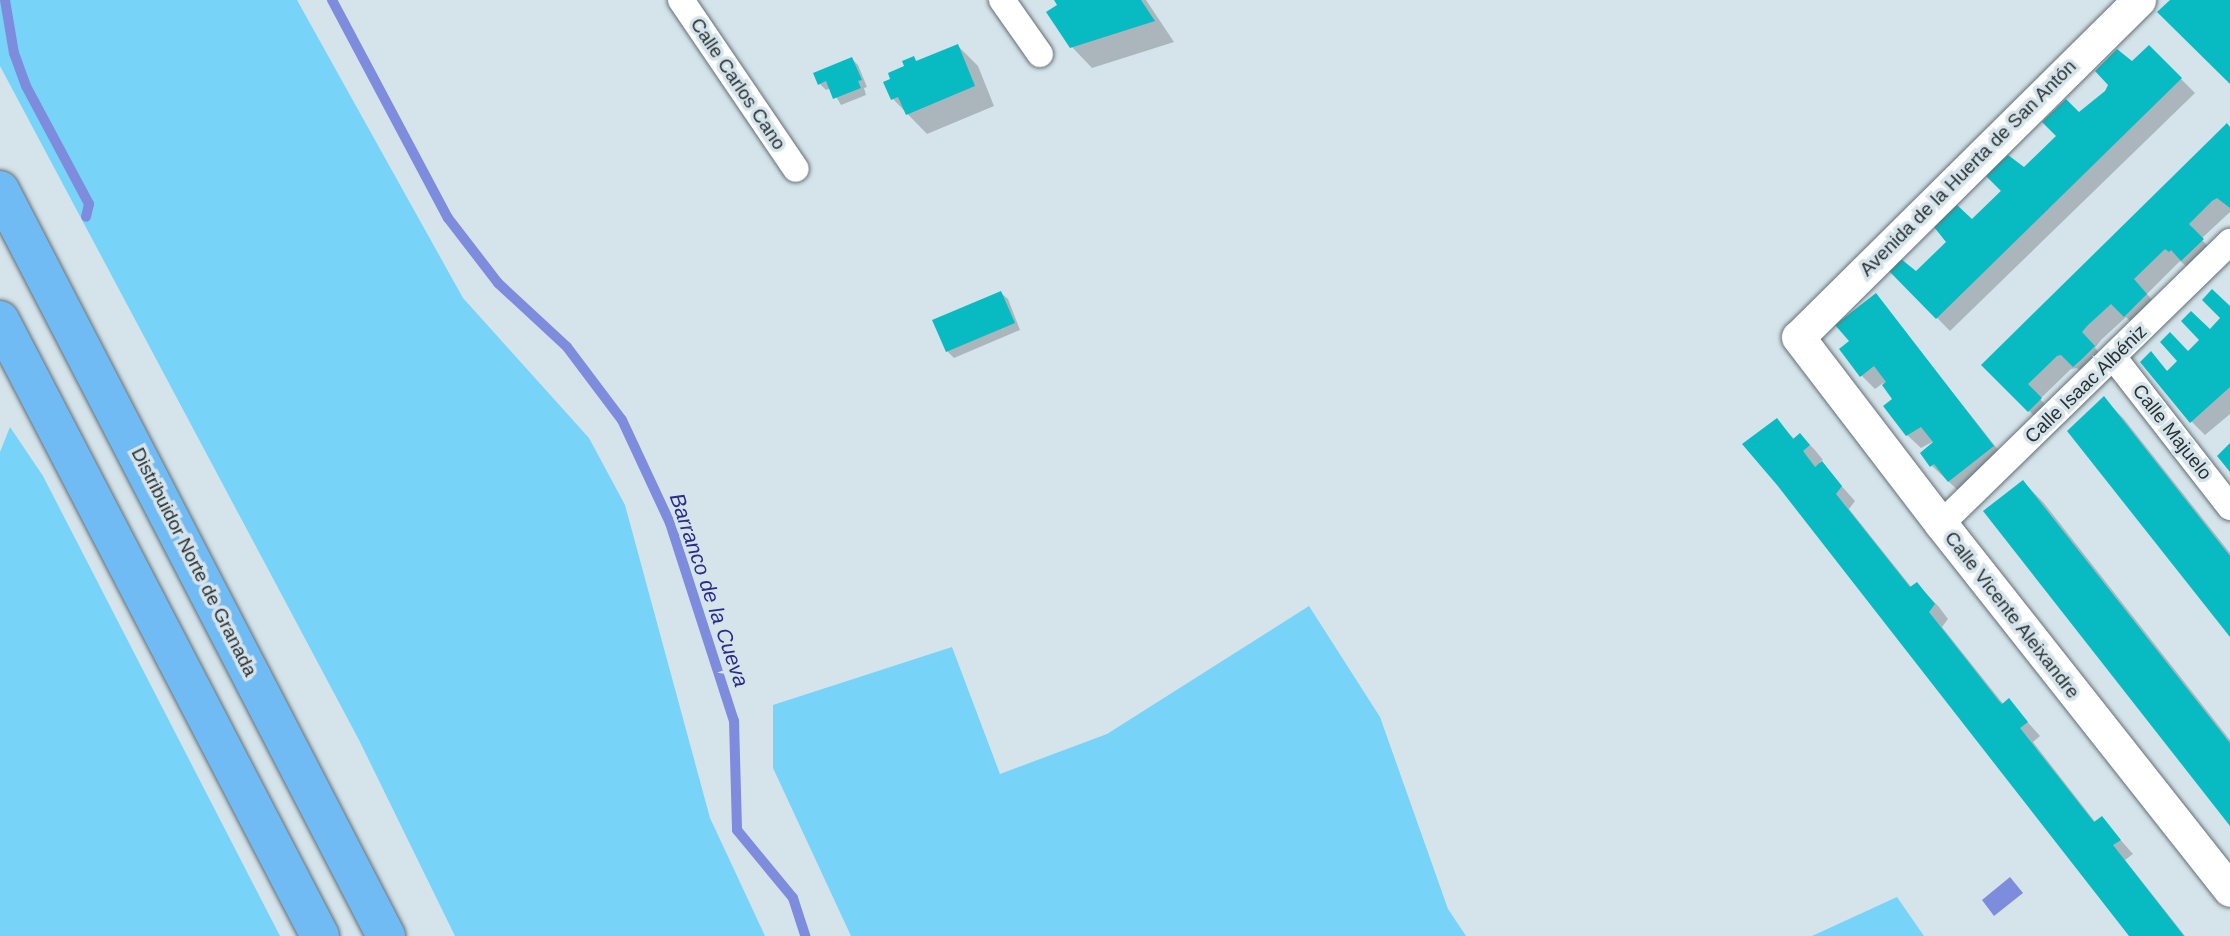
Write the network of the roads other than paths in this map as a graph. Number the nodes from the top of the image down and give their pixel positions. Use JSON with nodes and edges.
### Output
{"nodes":[{"id":1,"x":681,"y":0,"type":"edge"},
{"id":2,"x":1002,"y":0,"type":"edge"},
{"id":3,"x":2138,"y":0,"type":"edge"},
{"id":4,"x":1040,"y":54,"type":"dead end"},
{"id":5,"x":796,"y":169,"type":"dead end"},
{"id":6,"x":0,"y":190,"type":"edge"},
{"id":7,"x":2230,"y":243,"type":"edge"},
{"id":8,"x":0,"y":320,"type":"edge"},
{"id":9,"x":1798,"y":337,"type":"joint"},
{"id":10,"x":2114,"y":358,"type":"junction"},
{"id":11,"x":2230,"y":507,"type":"edge"},
{"id":12,"x":1941,"y":524,"type":"junction"},
{"id":13,"x":2230,"y":890,"type":"edge"},
{"id":14,"x":320,"y":936,"type":"edge"},
{"id":15,"x":386,"y":936,"type":"edge"}],
"edges":[{"from":1,"to":5,"type":"street","name":"Calle Carlos Cano"},
{"from":2,"to":4,"type":"street"},
{"from":3,"to":9,"type":"street","name":"Avenida de la Huerta de San Antón"},
{"from":6,"to":15,"type":"main road","name":"Distribuidor Norte de Granada"},
{"from":7,"to":10,"type":"street","name":"Calle Isaac Albéniz"},
{"from":8,"to":14,"type":"main road"},
{"from":9,"to":12,"type":"street","name":"Calle Vicente Aleixandre"},
{"from":10,"to":11,"type":"street","name":"Calle Majuelo"},
{"from":10,"to":12,"type":"street","name":"Calle Isaac Albéniz"},
{"from":12,"to":13,"type":"street","name":"Calle Vicente Aleixandre"}]}
